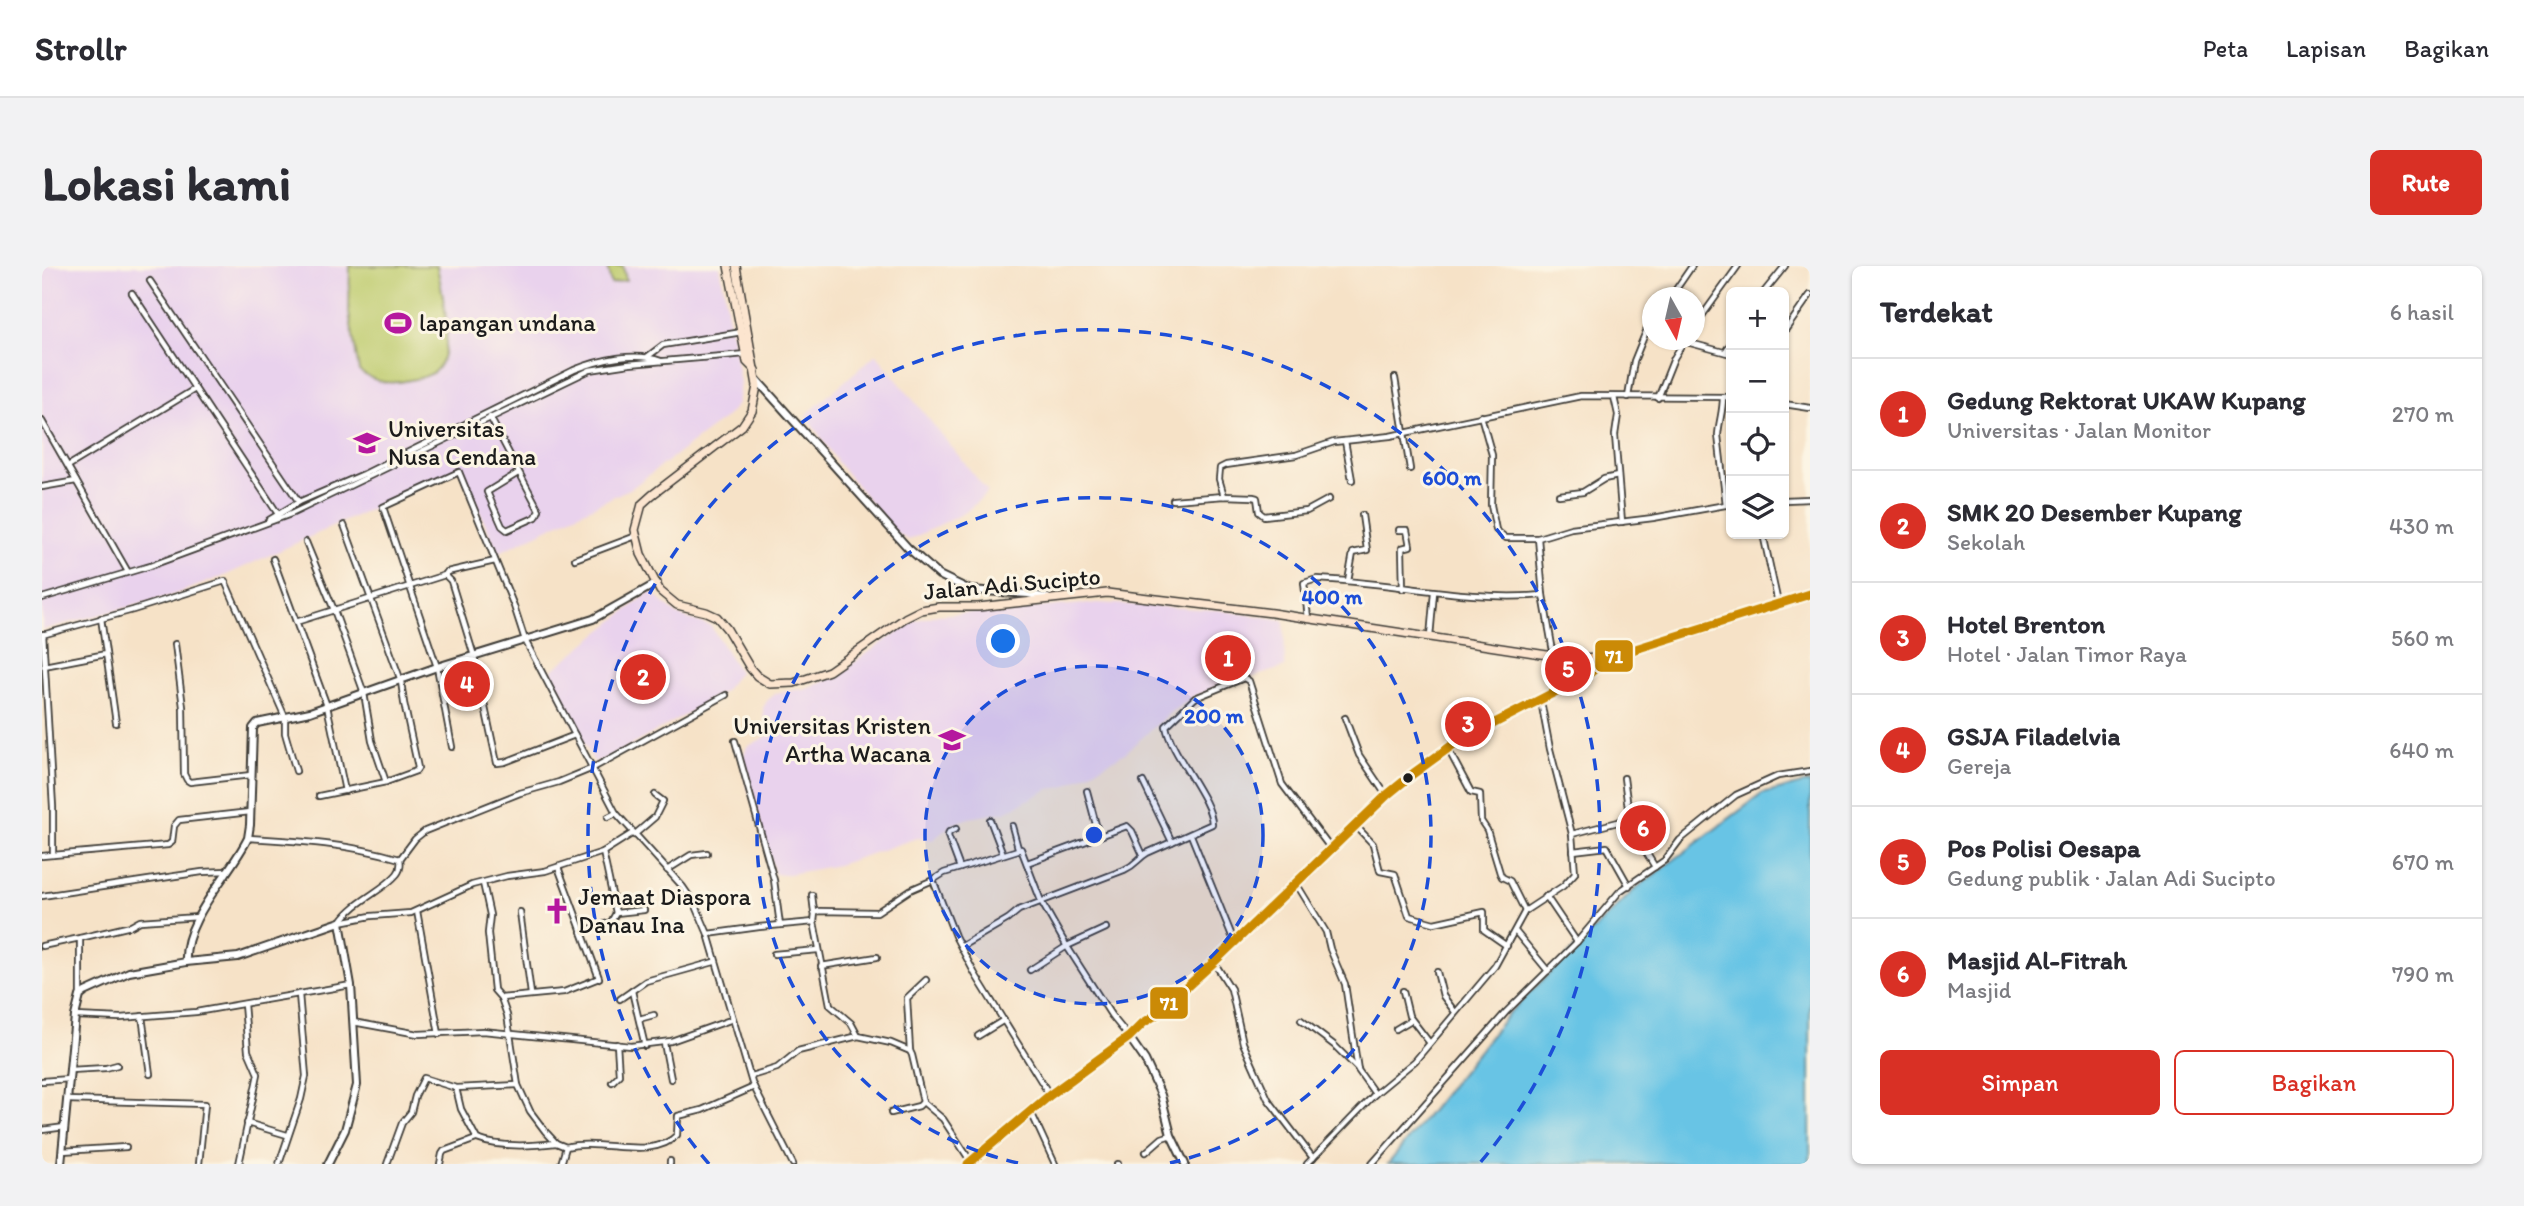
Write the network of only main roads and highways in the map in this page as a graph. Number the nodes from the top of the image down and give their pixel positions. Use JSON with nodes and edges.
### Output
{"nodes":[{"id":1,"x":727,"y":266,"type":"edge"},
{"id":2,"x":736,"y":266,"type":"edge"},
{"id":3,"x":744,"y":331,"type":"junction"},
{"id":4,"x":1810,"y":594,"type":"edge"},
{"id":5,"x":1610,"y":657,"type":"junction"},
{"id":6,"x":1580,"y":660,"type":"junction"},
{"id":7,"x":1586,"y":676,"type":"junction"},
{"id":8,"x":970,"y":1163,"type":"edge"}],
"edges":[{"from":1,"to":3,"type":"main road"},
{"from":2,"to":3,"type":"main road"},
{"from":3,"to":6,"type":"main road","name":"Jalan Adi Sucipto"},
{"from":4,"to":5,"type":"highway"},
{"from":5,"to":6,"type":"highway"},
{"from":5,"to":7,"type":"highway"},
{"from":6,"to":7,"type":"highway"},
{"from":7,"to":8,"type":"highway"}]}
